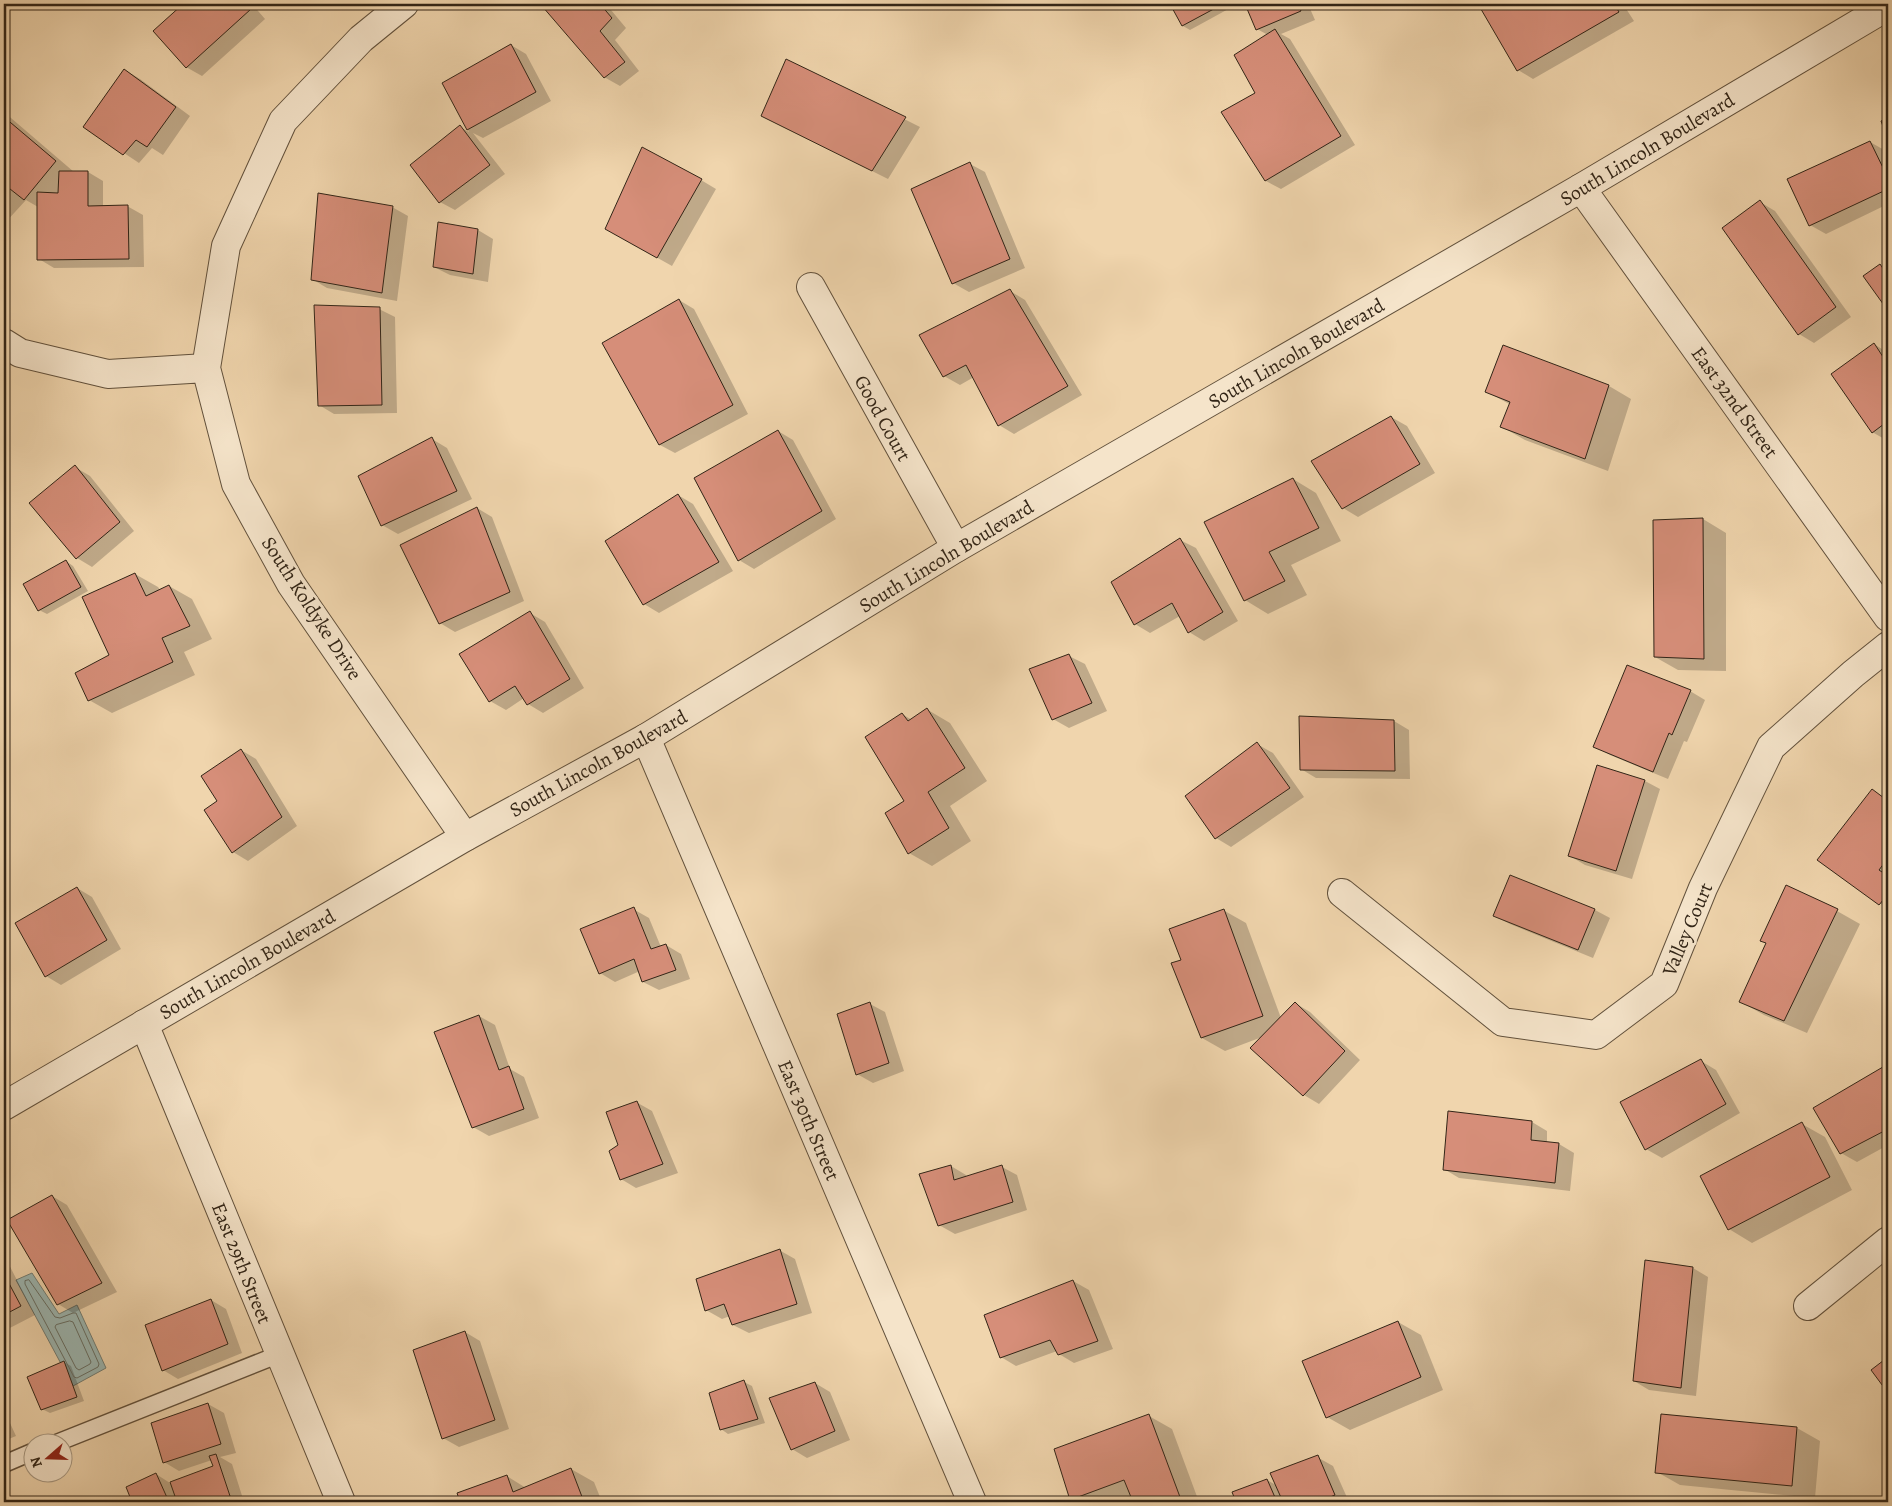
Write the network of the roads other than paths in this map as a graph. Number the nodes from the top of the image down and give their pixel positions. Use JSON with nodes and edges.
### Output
{"nodes":[{"id":1,"x":404,"y":4,"type":"edge"},
{"id":2,"x":1888,"y":6,"type":"edge"},
{"id":3,"x":1581,"y":188,"type":"junction"},
{"id":4,"x":811,"y":288,"type":"dead end"},
{"id":5,"x":4,"y":343,"type":"edge"},
{"id":6,"x":206,"y":368,"type":"junction"},
{"id":7,"x":956,"y":548,"type":"junction"},
{"id":8,"x":1888,"y":617,"type":"edge"},
{"id":9,"x":1888,"y":646,"type":"edge"},
{"id":10,"x":646,"y":738,"type":"junction"},
{"id":11,"x":465,"y":837,"type":"junction"},
{"id":12,"x":1342,"y":893,"type":"dead end"},
{"id":13,"x":144,"y":1024,"type":"junction"},
{"id":14,"x":4,"y":1106,"type":"edge"},
{"id":15,"x":1888,"y":1241,"type":"edge"},
{"id":16,"x":1808,"y":1306,"type":"dead end"},
{"id":17,"x":280,"y":1354,"type":"junction"},
{"id":18,"x":72,"y":1437,"type":"edge"},
{"id":19,"x":22,"y":1456,"type":"edge"},
{"id":20,"x":4,"y":1464,"type":"edge"},
{"id":21,"x":341,"y":1502,"type":"edge"},
{"id":22,"x":972,"y":1502,"type":"edge"}],
"edges":[{"from":1,"to":6,"type":"street","name":"South Koldyke Drive"},
{"from":2,"to":3,"type":"street","name":"South Lincoln Boulevard"},
{"from":3,"to":7,"type":"street","name":"South Lincoln Boulevard"},
{"from":3,"to":8,"type":"street","name":"East 32nd Street"},
{"from":4,"to":7,"type":"street","name":"Good Court"},
{"from":5,"to":6,"type":"street"},
{"from":6,"to":11,"type":"street","name":"South Koldyke Drive"},
{"from":7,"to":10,"type":"street","name":"South Lincoln Boulevard"},
{"from":9,"to":12,"type":"street","name":"Valley Court"},
{"from":10,"to":11,"type":"street","name":"South Lincoln Boulevard"},
{"from":10,"to":22,"type":"street","name":"East 30th Street"},
{"from":11,"to":13,"type":"street","name":"South Lincoln Boulevard"},
{"from":13,"to":14,"type":"street","name":"South Lincoln Boulevard"},
{"from":13,"to":17,"type":"street","name":"East 29th Street"},
{"from":15,"to":16,"type":"street"},
{"from":17,"to":18,"type":"lane"},
{"from":17,"to":21,"type":"street","name":"East 29th Street"},
{"from":19,"to":20,"type":"lane"}]}
